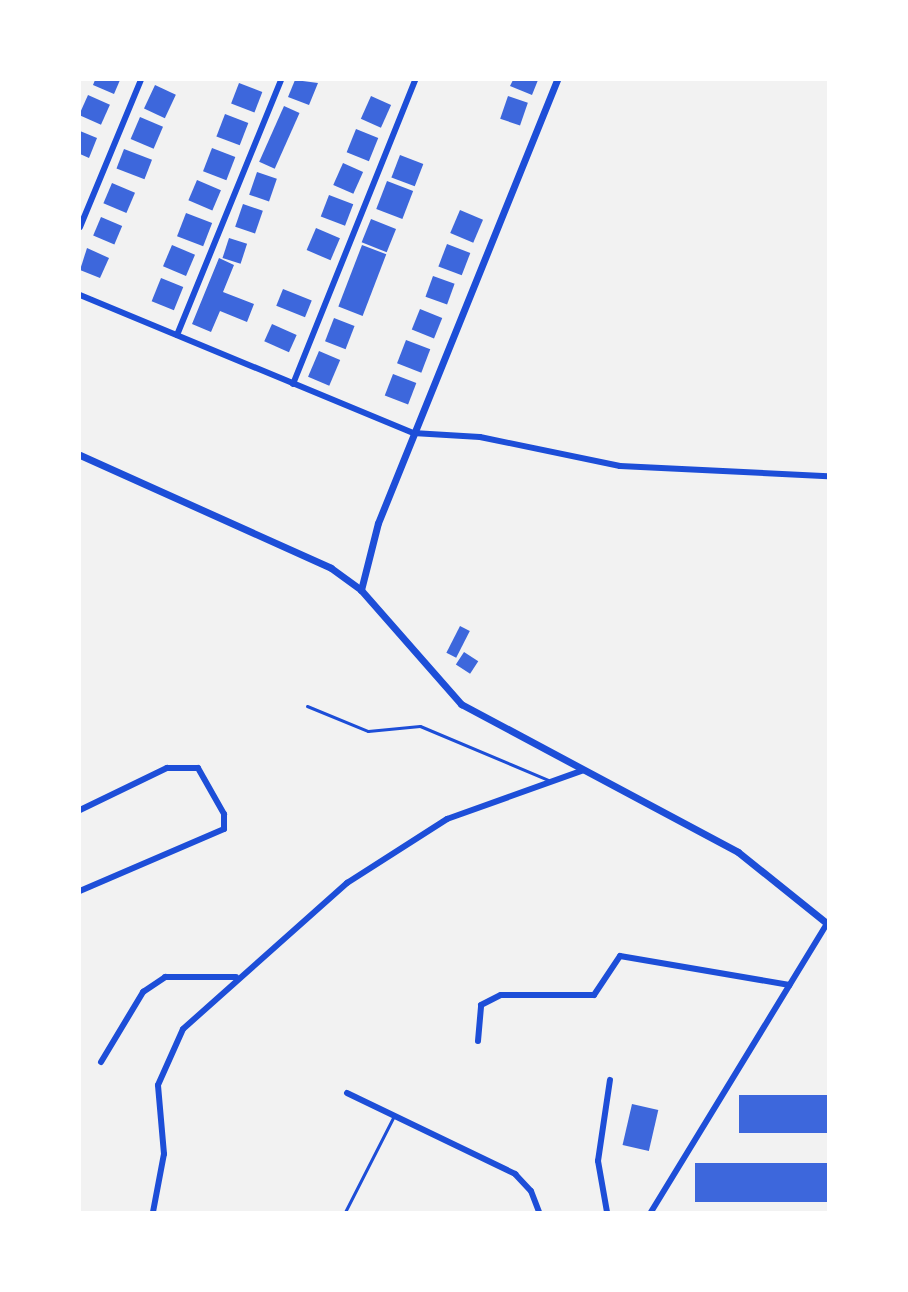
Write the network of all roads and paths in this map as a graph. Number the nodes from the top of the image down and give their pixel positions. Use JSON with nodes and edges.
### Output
{"nodes":[{"id":1,"x":141,"y":80,"type":"edge"},
{"id":2,"x":281,"y":80,"type":"edge"},
{"id":3,"x":415,"y":80,"type":"edge"},
{"id":4,"x":557,"y":80,"type":"edge"},
{"id":5,"x":80,"y":227,"type":"edge"},
{"id":6,"x":80,"y":295,"type":"edge"},
{"id":7,"x":177,"y":335,"type":"junction"},
{"id":8,"x":293,"y":384,"type":"junction"},
{"id":9,"x":413,"y":433,"type":"junction"},
{"id":10,"x":80,"y":455,"type":"edge"},
{"id":11,"x":828,"y":476,"type":"edge"},
{"id":12,"x":361,"y":590,"type":"junction"},
{"id":13,"x":307,"y":706,"type":"dead end"},
{"id":14,"x":584,"y":770,"type":"junction"},
{"id":15,"x":552,"y":782,"type":"junction"},
{"id":16,"x":80,"y":810,"type":"edge"},
{"id":17,"x":80,"y":891,"type":"edge"},
{"id":18,"x":828,"y":923,"type":"edge"},
{"id":19,"x":236,"y":977,"type":"junction"},
{"id":20,"x":790,"y":984,"type":"junction"},
{"id":21,"x":478,"y":1041,"type":"dead end"},
{"id":22,"x":101,"y":1062,"type":"dead end"},
{"id":23,"x":610,"y":1080,"type":"dead end"},
{"id":24,"x":347,"y":1093,"type":"dead end"},
{"id":25,"x":394,"y":1116,"type":"junction"},
{"id":26,"x":153,"y":1212,"type":"edge"},
{"id":27,"x":345,"y":1212,"type":"edge"},
{"id":28,"x":539,"y":1212,"type":"edge"},
{"id":29,"x":607,"y":1212,"type":"edge"},
{"id":30,"x":651,"y":1212,"type":"edge"}],
"edges":[{"from":1,"to":5,"type":"street"},
{"from":2,"to":7,"type":"street"},
{"from":3,"to":8,"type":"street"},
{"from":4,"to":9,"type":"street"},
{"from":6,"to":7,"type":"street"},
{"from":7,"to":8,"type":"street"},
{"from":8,"to":9,"type":"street"},
{"from":9,"to":11,"type":"street"},
{"from":9,"to":12,"type":"street"},
{"from":10,"to":12,"type":"street"},
{"from":12,"to":14,"type":"street"},
{"from":13,"to":15,"type":"lane"},
{"from":14,"to":15,"type":"street"},
{"from":14,"to":18,"type":"street"},
{"from":15,"to":19,"type":"street"},
{"from":16,"to":17,"type":"street"},
{"from":18,"to":20,"type":"street"},
{"from":19,"to":22,"type":"street"},
{"from":19,"to":26,"type":"street"},
{"from":20,"to":21,"type":"street"},
{"from":20,"to":30,"type":"street"},
{"from":23,"to":29,"type":"street"},
{"from":24,"to":25,"type":"street"},
{"from":25,"to":27,"type":"lane"},
{"from":25,"to":28,"type":"street"}]}
